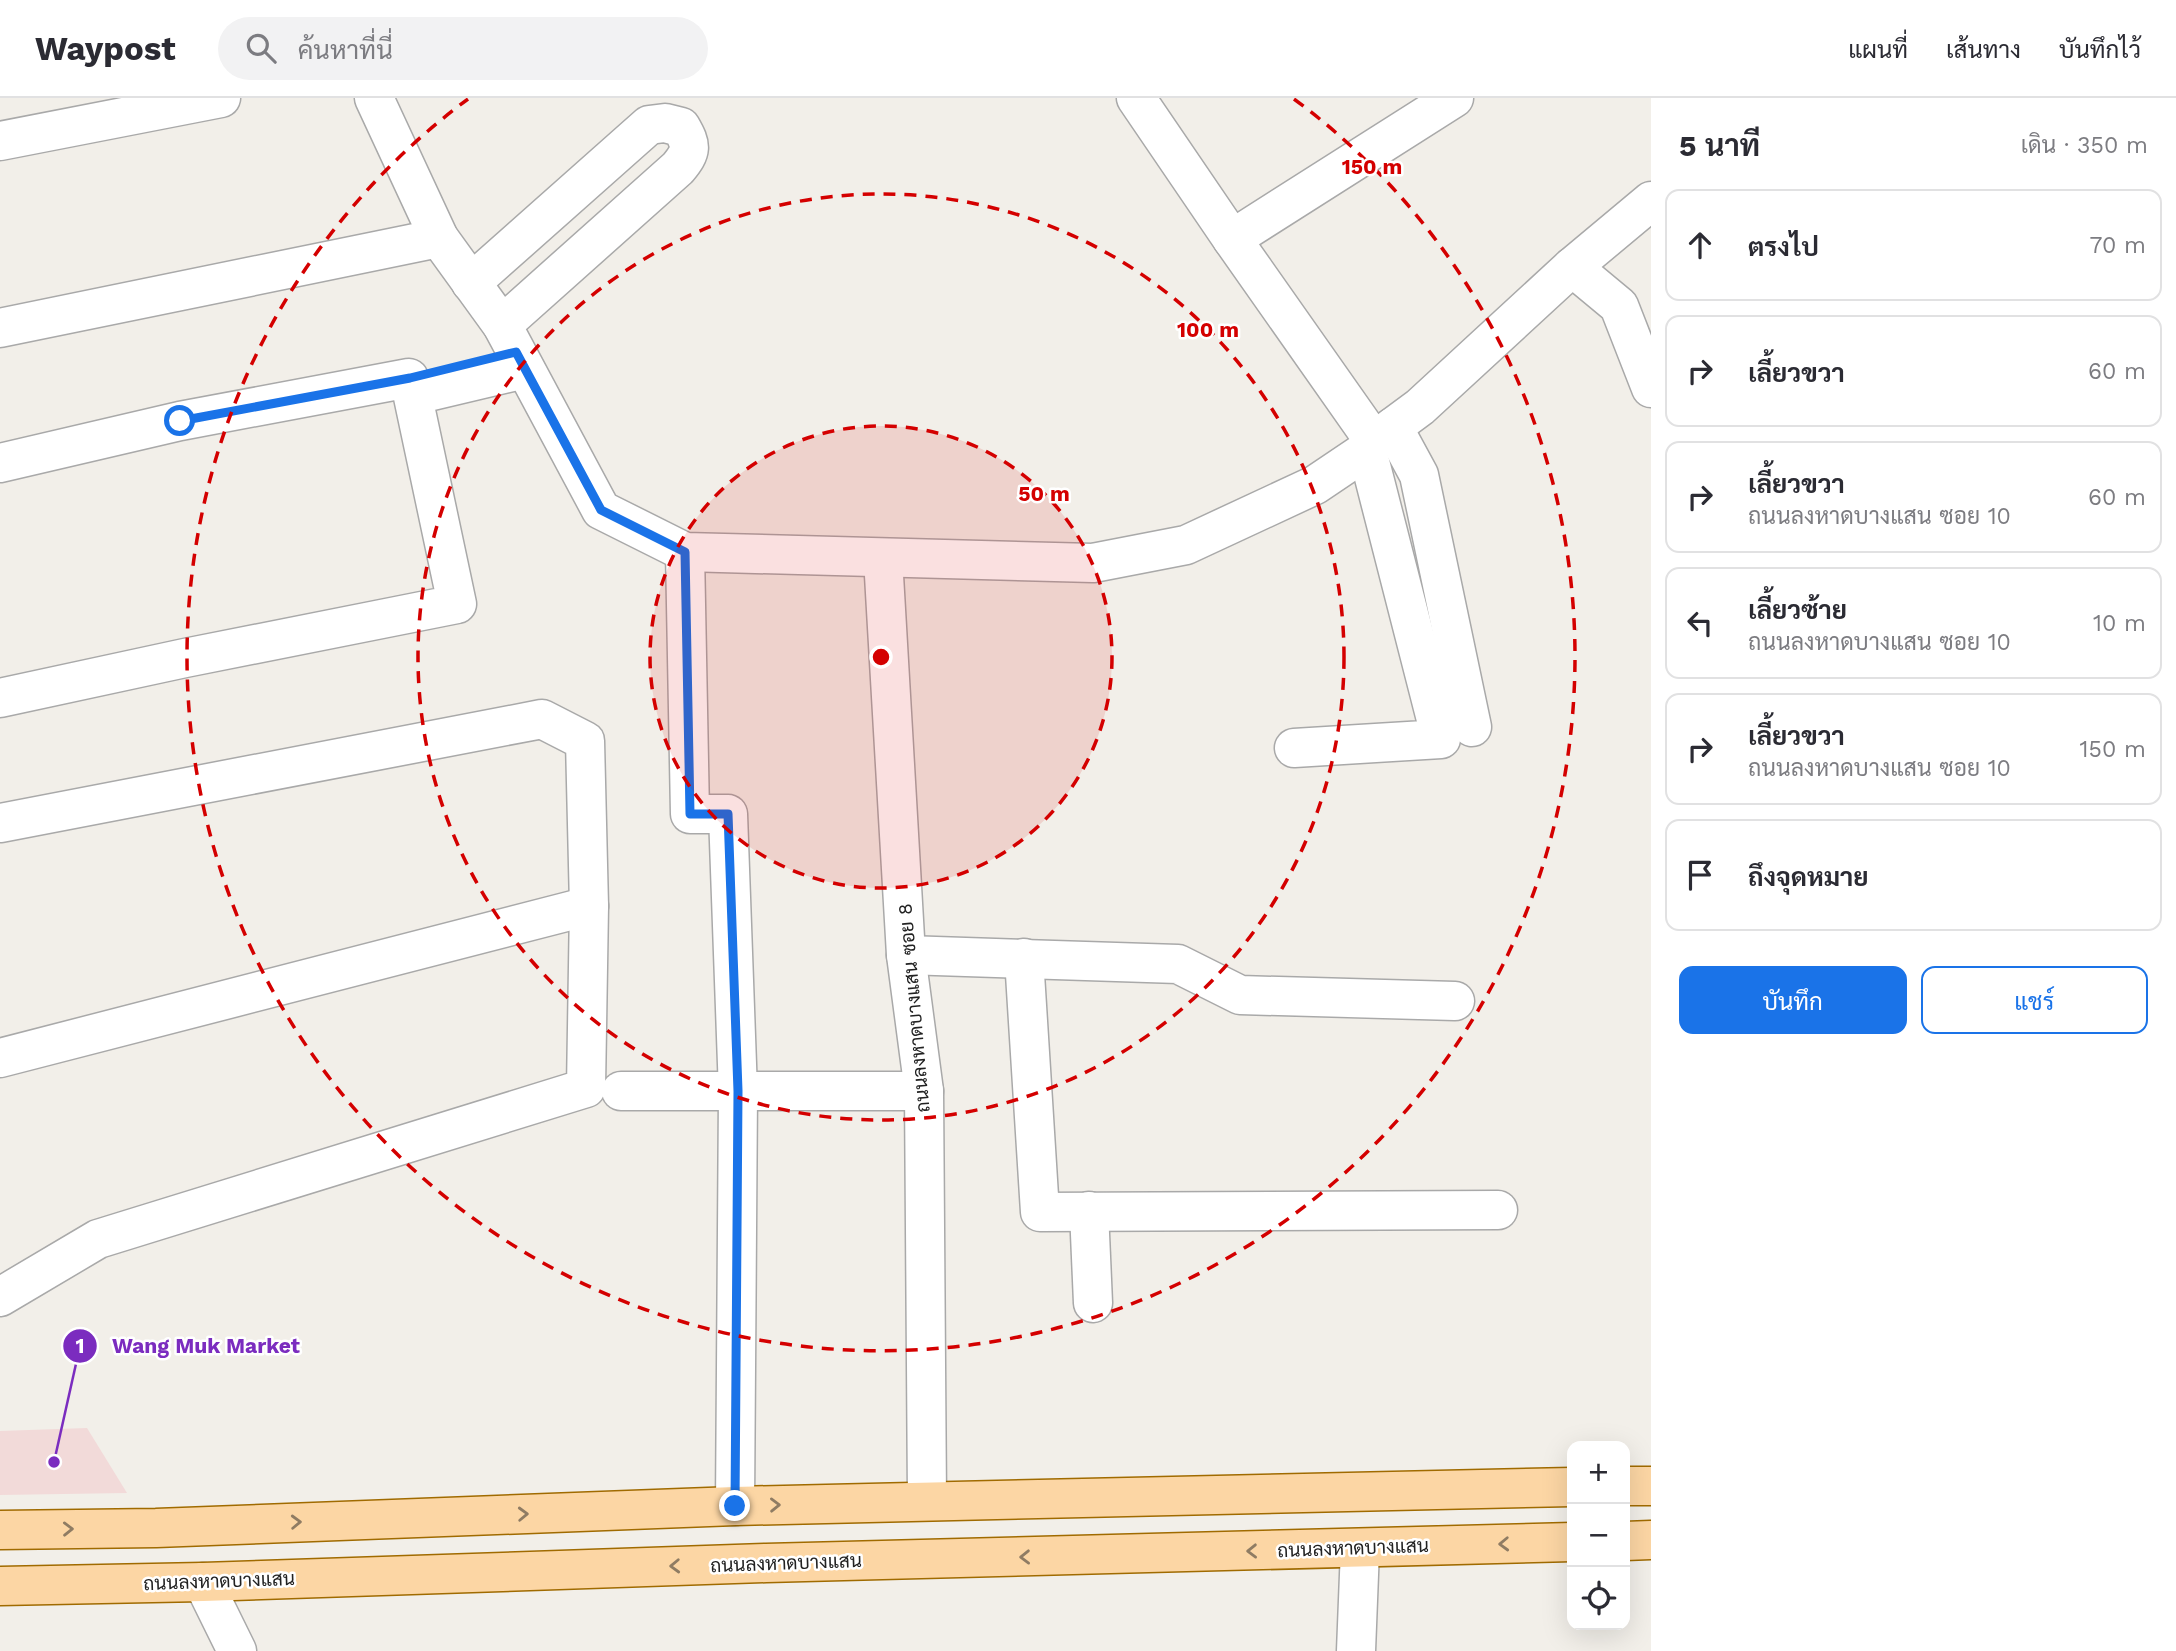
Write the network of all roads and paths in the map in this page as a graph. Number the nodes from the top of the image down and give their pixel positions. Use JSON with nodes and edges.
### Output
{"nodes":[{"id":1,"x":221,"y":98,"type":"edge"},
{"id":2,"x":374,"y":98,"type":"edge"},
{"id":3,"x":1136,"y":98,"type":"edge"},
{"id":4,"x":1454,"y":98,"type":"edge"},
{"id":5,"x":0,"y":141,"type":"edge"},
{"id":6,"x":1651,"y":201,"type":"edge"},
{"id":7,"x":439,"y":238,"type":"junction"},
{"id":8,"x":1232,"y":239,"type":"junction"},
{"id":9,"x":1572,"y":267,"type":"junction"},
{"id":10,"x":471,"y":284,"type":"junction"},
{"id":11,"x":0,"y":328,"type":"edge"},
{"id":12,"x":514,"y":349,"type":"junction"},
{"id":13,"x":412,"y":387,"type":"junction"},
{"id":14,"x":1651,"y":388,"type":"edge"},
{"id":15,"x":1378,"y":439,"type":"junction"},
{"id":16,"x":0,"y":463,"type":"edge"},
{"id":17,"x":685,"y":552,"type":"junction"},
{"id":18,"x":883,"y":558,"type":"junction"},
{"id":19,"x":0,"y":698,"type":"edge"},
{"id":20,"x":1472,"y":727,"type":"dead end"},
{"id":21,"x":1294,"y":748,"type":"dead end"},
{"id":22,"x":0,"y":824,"type":"edge"},
{"id":23,"x":589,"y":906,"type":"junction"},
{"id":24,"x":906,"y":955,"type":"junction"},
{"id":25,"x":1024,"y":958,"type":"junction"},
{"id":26,"x":1455,"y":1001,"type":"dead end"},
{"id":27,"x":0,"y":1058,"type":"edge"},
{"id":28,"x":621,"y":1091,"type":"dead end"},
{"id":29,"x":738,"y":1091,"type":"junction"},
{"id":30,"x":924,"y":1091,"type":"junction"},
{"id":31,"x":1498,"y":1210,"type":"dead end"},
{"id":32,"x":1089,"y":1211,"type":"junction"},
{"id":33,"x":0,"y":1297,"type":"edge"},
{"id":34,"x":1093,"y":1303,"type":"dead end"},
{"id":35,"x":1630,"y":1486,"type":"edge"},
{"id":36,"x":1651,"y":1486,"type":"edge"},
{"id":37,"x":1567,"y":1487,"type":"edge"},
{"id":38,"x":927,"y":1502,"type":"junction"},
{"id":39,"x":735,"y":1506,"type":"junction"},
{"id":40,"x":156,"y":1528,"type":"junction"},
{"id":41,"x":0,"y":1530,"type":"edge"},
{"id":42,"x":1651,"y":1540,"type":"edge"},
{"id":43,"x":1630,"y":1541,"type":"edge"},
{"id":44,"x":1567,"y":1542,"type":"edge"},
{"id":45,"x":1360,"y":1549,"type":"junction"},
{"id":46,"x":204,"y":1582,"type":"junction"},
{"id":47,"x":0,"y":1586,"type":"edge"},
{"id":48,"x":237,"y":1651,"type":"edge"},
{"id":49,"x":1356,"y":1651,"type":"edge"}],
"edges":[{"from":1,"to":5,"type":"street"},
{"from":2,"to":7,"type":"street"},
{"from":3,"to":8,"type":"street"},
{"from":4,"to":8,"type":"street"},
{"from":6,"to":9,"type":"street"},
{"from":7,"to":10,"type":"street"},
{"from":7,"to":11,"type":"street"},
{"from":8,"to":15,"type":"street"},
{"from":9,"to":14,"type":"street"},
{"from":9,"to":15,"type":"street"},
{"from":10,"to":12,"type":"street"},
{"from":10,"to":12,"type":"street"},
{"from":12,"to":13,"type":"street"},
{"from":12,"to":17,"type":"street"},
{"from":13,"to":16,"type":"street"},
{"from":13,"to":19,"type":"street"},
{"from":15,"to":18,"type":"street"},
{"from":15,"to":20,"type":"street"},
{"from":15,"to":21,"type":"street"},
{"from":17,"to":18,"type":"street"},
{"from":17,"to":29,"type":"street"},
{"from":18,"to":24,"type":"street","name":"ถนนลงหาดบางแสน ซอย 8"},
{"from":22,"to":23,"type":"street"},
{"from":23,"to":27,"type":"street"},
{"from":23,"to":33,"type":"street"},
{"from":24,"to":25,"type":"street"},
{"from":24,"to":30,"type":"street","name":"ถนนลงหาดบางแสน ซอย 8"},
{"from":25,"to":26,"type":"street"},
{"from":25,"to":32,"type":"street"},
{"from":28,"to":29,"type":"street"},
{"from":29,"to":30,"type":"street"},
{"from":29,"to":39,"type":"street"},
{"from":30,"to":38,"type":"street","name":"ถนนลงหาดบางแสน ซอย 8"},
{"from":31,"to":32,"type":"street"},
{"from":32,"to":34,"type":"street"},
{"from":35,"to":36,"type":"main road"},
{"from":37,"to":38,"type":"main road"},
{"from":39,"to":38,"type":"main road","one_way":true},
{"from":40,"to":39,"type":"main road","one_way":true},
{"from":41,"to":40,"type":"main road","one_way":true},
{"from":40,"to":46,"type":"main road"},
{"from":42,"to":43,"type":"main road"},
{"from":44,"to":45,"type":"main road","name":"ถนนลงหาดบางแสน","one_way":true},
{"from":45,"to":46,"type":"main road","name":"ถนนลงหาดบางแสน","one_way":true},
{"from":45,"to":49,"type":"street"},
{"from":46,"to":47,"type":"main road","name":"ถนนลงหาดบางแสน"},
{"from":46,"to":48,"type":"street"}]}
